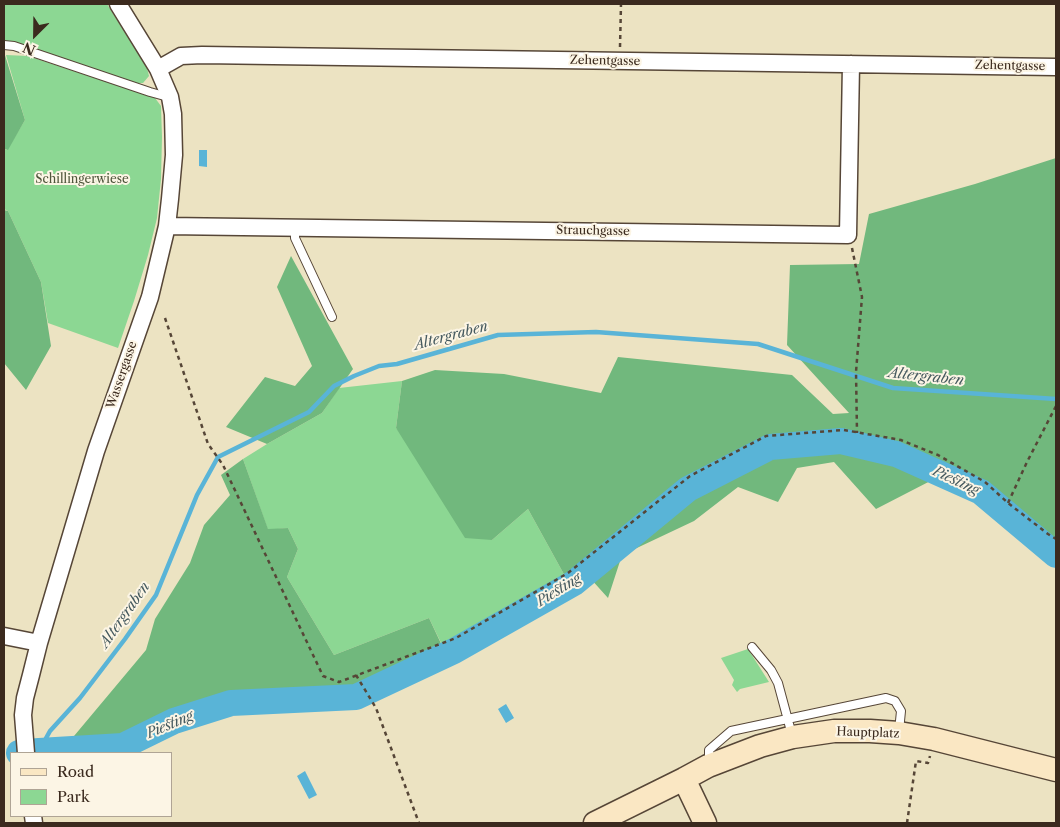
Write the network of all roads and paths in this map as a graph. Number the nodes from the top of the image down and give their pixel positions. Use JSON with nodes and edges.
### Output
{"nodes":[{"id":1,"x":118,"y":4,"type":"edge"},
{"id":2,"x":621,"y":4,"type":"edge"},
{"id":3,"x":4,"y":45,"type":"edge"},
{"id":4,"x":620,"y":61,"type":"junction"},
{"id":5,"x":851,"y":64,"type":"junction"},
{"id":6,"x":1056,"y":67,"type":"edge"},
{"id":7,"x":158,"y":70,"type":"junction"},
{"id":8,"x":170,"y":97,"type":"junction"},
{"id":9,"x":167,"y":226,"type":"junction"},
{"id":10,"x":295,"y":227,"type":"junction"},
{"id":11,"x":848,"y":235,"type":"junction"},
{"id":12,"x":332,"y":317,"type":"dead end"},
{"id":13,"x":165,"y":318,"type":"dead end"},
{"id":14,"x":1056,"y":407,"type":"edge"},
{"id":15,"x":857,"y":433,"type":"junction"},
{"id":16,"x":1008,"y":503,"type":"junction"},
{"id":17,"x":1056,"y":540,"type":"edge"},
{"id":18,"x":4,"y":636,"type":"edge"},
{"id":19,"x":39,"y":643,"type":"junction"},
{"id":20,"x":752,"y":647,"type":"dead end"},
{"id":21,"x":356,"y":675,"type":"junction"},
{"id":22,"x":832,"y":720,"type":"junction"},
{"id":23,"x":790,"y":727,"type":"junction"},
{"id":24,"x":898,"y":733,"type":"junction"},
{"id":25,"x":934,"y":739,"type":"junction"},
{"id":26,"x":26,"y":752,"type":"edge"},
{"id":27,"x":1056,"y":770,"type":"edge"},
{"id":28,"x":684,"y":780,"type":"junction"},
{"id":29,"x":419,"y":823,"type":"edge"},
{"id":30,"x":595,"y":823,"type":"edge"},
{"id":31,"x":705,"y":823,"type":"edge"},
{"id":32,"x":907,"y":823,"type":"edge"}],
"edges":[{"from":1,"to":7,"type":"street","name":"Wassergasse"},
{"from":2,"to":4,"type":"path"},
{"from":3,"to":8,"type":"lane"},
{"from":4,"to":5,"type":"street","name":"Zehentgasse"},
{"from":4,"to":7,"type":"street","name":"Zehentgasse"},
{"from":5,"to":6,"type":"street","name":"Zehentgasse"},
{"from":5,"to":11,"type":"street"},
{"from":7,"to":8,"type":"street","name":"Wassergasse"},
{"from":8,"to":9,"type":"street","name":"Wassergasse"},
{"from":9,"to":10,"type":"street","name":"Strauchgasse"},
{"from":9,"to":19,"type":"street","name":"Wassergasse"},
{"from":10,"to":11,"type":"street","name":"Strauchgasse"},
{"from":10,"to":12,"type":"lane"},
{"from":11,"to":15,"type":"path"},
{"from":13,"to":21,"type":"path"},
{"from":14,"to":16,"type":"path"},
{"from":15,"to":16,"type":"path"},
{"from":15,"to":21,"type":"path"},
{"from":16,"to":17,"type":"path"},
{"from":18,"to":19,"type":"street"},
{"from":19,"to":26,"type":"street","name":"Wassergasse"},
{"from":20,"to":23,"type":"lane"},
{"from":21,"to":29,"type":"path"},
{"from":22,"to":23,"type":"main road","name":"Hauptplatz"},
{"from":22,"to":24,"type":"main road","name":"Hauptplatz"},
{"from":22,"to":24,"type":"lane"},
{"from":23,"to":28,"type":"main road","name":"Hauptplatz"},
{"from":24,"to":25,"type":"main road","name":"Hauptplatz"},
{"from":25,"to":27,"type":"main road","name":"Hauptplatz"},
{"from":25,"to":32,"type":"path"},
{"from":28,"to":30,"type":"main road","name":"Hauptplatz"},
{"from":28,"to":31,"type":"main road"}]}
